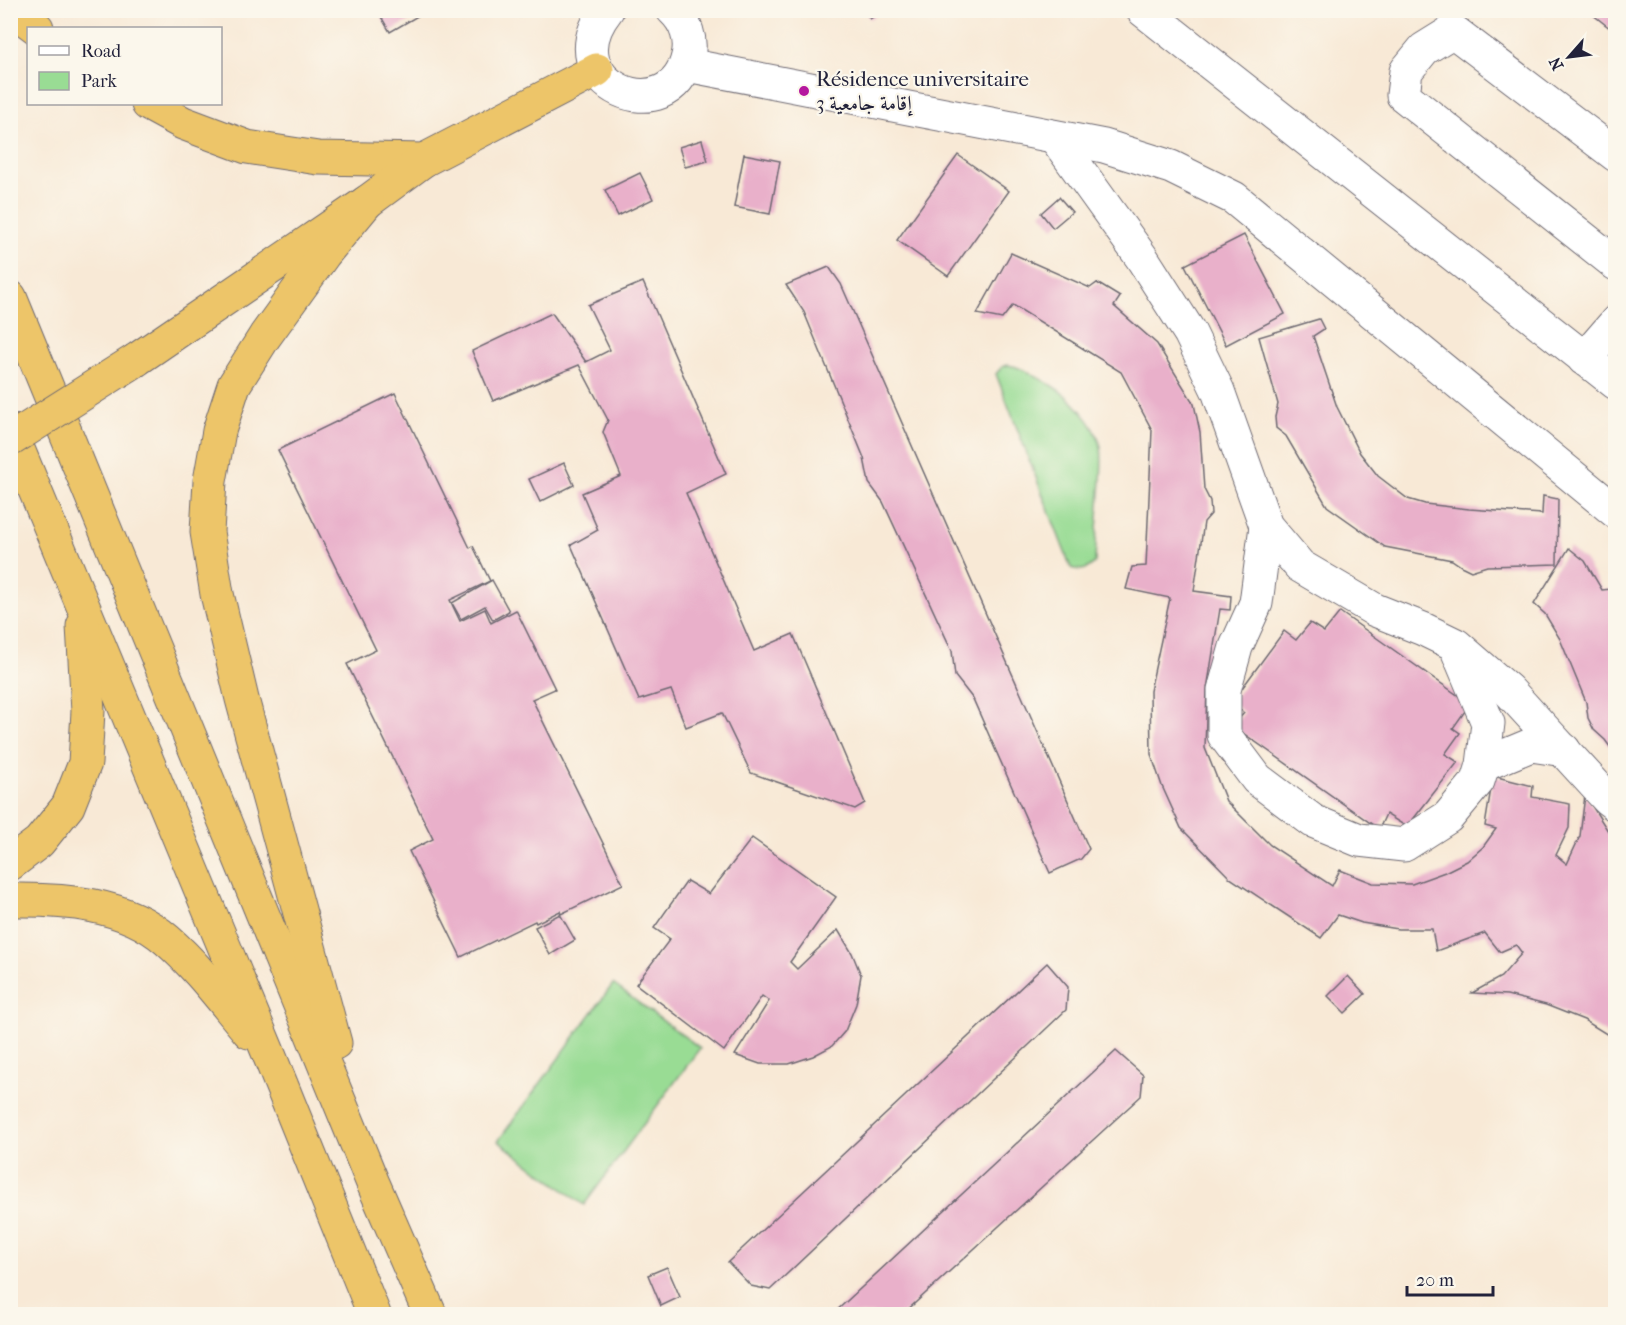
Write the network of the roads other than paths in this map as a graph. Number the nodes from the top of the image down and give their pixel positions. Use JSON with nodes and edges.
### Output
{"nodes":[{"id":1,"x":12,"y":10,"type":"edge"},
{"id":2,"x":607,"y":10,"type":"edge"},
{"id":3,"x":1143,"y":10,"type":"edge"},
{"id":4,"x":680,"y":12,"type":"edge"},
{"id":5,"x":36,"y":27,"type":"edge"},
{"id":6,"x":687,"y":65,"type":"junction"},
{"id":7,"x":597,"y":70,"type":"junction"},
{"id":8,"x":150,"y":105,"type":"edge"},
{"id":9,"x":1055,"y":137,"type":"junction"},
{"id":10,"x":1616,"y":155,"type":"edge"},
{"id":11,"x":424,"y":160,"type":"junction"},
{"id":12,"x":367,"y":202,"type":"junction"},
{"id":13,"x":1616,"y":264,"type":"edge"},
{"id":14,"x":10,"y":297,"type":"edge"},
{"id":15,"x":1616,"y":322,"type":"edge"},
{"id":16,"x":1584,"y":359,"type":"junction"},
{"id":17,"x":1616,"y":383,"type":"edge"},
{"id":18,"x":10,"y":430,"type":"edge"},
{"id":19,"x":10,"y":440,"type":"edge"},
{"id":20,"x":1616,"y":512,"type":"edge"},
{"id":21,"x":1266,"y":526,"type":"junction"},
{"id":22,"x":1300,"y":566,"type":"junction"},
{"id":23,"x":82,"y":601,"type":"junction"},
{"id":24,"x":1256,"y":603,"type":"junction"},
{"id":25,"x":1456,"y":645,"type":"junction"},
{"id":26,"x":1564,"y":750,"type":"junction"},
{"id":27,"x":1483,"y":765,"type":"junction"},
{"id":28,"x":1616,"y":805,"type":"edge"},
{"id":29,"x":10,"y":864,"type":"edge"},
{"id":30,"x":10,"y":900,"type":"edge"},
{"id":31,"x":270,"y":1058,"type":"junction"},
{"id":32,"x":372,"y":1181,"type":"junction"},
{"id":33,"x":374,"y":1314,"type":"edge"},
{"id":34,"x":430,"y":1314,"type":"edge"}],
"edges":[{"from":1,"to":5,"type":"highway"},
{"from":2,"to":7,"type":"lane"},
{"from":3,"to":16,"type":"lane"},
{"from":4,"to":6,"type":"lane"},
{"from":6,"to":7,"type":"lane"},
{"from":6,"to":9,"type":"lane"},
{"from":7,"to":11,"type":"highway"},
{"from":8,"to":11,"type":"highway"},
{"from":9,"to":20,"type":"lane"},
{"from":9,"to":21,"type":"lane"},
{"from":10,"to":13,"type":"lane"},
{"from":11,"to":12,"type":"highway"},
{"from":12,"to":19,"type":"highway","bridge":true},
{"from":12,"to":32,"type":"highway"},
{"from":14,"to":32,"type":"highway"},
{"from":15,"to":16,"type":"lane"},
{"from":16,"to":17,"type":"lane"},
{"from":18,"to":23,"type":"highway"},
{"from":21,"to":22,"type":"lane"},
{"from":21,"to":24,"type":"lane"},
{"from":22,"to":24,"type":"lane"},
{"from":22,"to":25,"type":"lane"},
{"from":23,"to":29,"type":"highway"},
{"from":23,"to":31,"type":"highway"},
{"from":24,"to":27,"type":"lane"},
{"from":25,"to":26,"type":"lane"},
{"from":25,"to":27,"type":"lane"},
{"from":26,"to":27,"type":"lane"},
{"from":26,"to":28,"type":"lane"},
{"from":30,"to":31,"type":"highway"},
{"from":31,"to":33,"type":"highway"},
{"from":32,"to":34,"type":"highway"}]}
